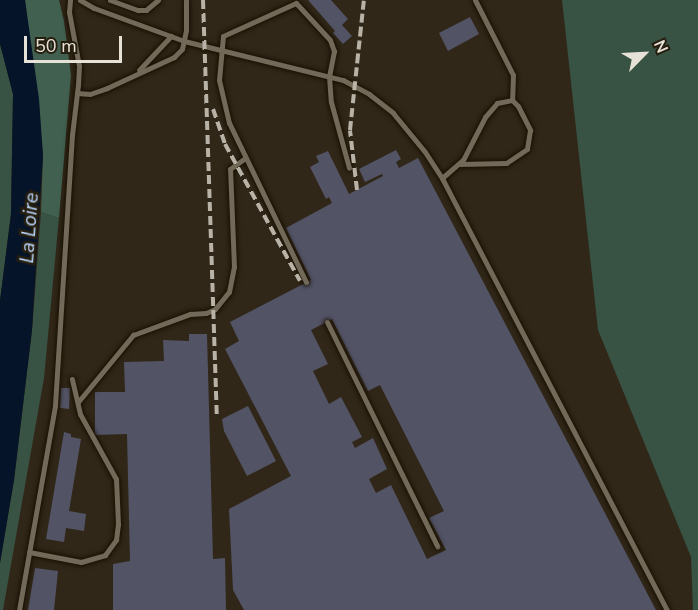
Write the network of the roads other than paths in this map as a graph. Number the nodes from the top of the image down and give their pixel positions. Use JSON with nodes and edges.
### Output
{"nodes":[{"id":1,"x":70,"y":0,"type":"edge"},
{"id":2,"x":80,"y":0,"type":"edge"},
{"id":3,"x":110,"y":0,"type":"edge"},
{"id":4,"x":158,"y":0,"type":"edge"},
{"id":5,"x":186,"y":0,"type":"edge"},
{"id":6,"x":475,"y":0,"type":"edge"},
{"id":7,"x":171,"y":36,"type":"junction"},
{"id":8,"x":184,"y":41,"type":"junction"},
{"id":9,"x":221,"y":51,"type":"junction"},
{"id":10,"x":138,"y":72,"type":"junction"},
{"id":11,"x":329,"y":76,"type":"junction"},
{"id":12,"x":77,"y":93,"type":"junction"},
{"id":13,"x":512,"y":100,"type":"junction"},
{"id":14,"x":244,"y":159,"type":"junction"},
{"id":15,"x":459,"y":164,"type":"junction"},
{"id":16,"x":349,"y":168,"type":"dead end"},
{"id":17,"x":442,"y":178,"type":"junction"},
{"id":18,"x":306,"y":282,"type":"dead end"},
{"id":19,"x":327,"y":322,"type":"dead end"},
{"id":20,"x":72,"y":379,"type":"dead end"},
{"id":21,"x":78,"y":402,"type":"junction"},
{"id":22,"x":437,"y":546,"type":"dead end"},
{"id":23,"x":29,"y":552,"type":"junction"},
{"id":24,"x":19,"y":610,"type":"edge"},
{"id":25,"x":667,"y":610,"type":"edge"}],
"edges":[{"from":1,"to":12,"type":"lane"},
{"from":2,"to":7,"type":"lane"},
{"from":3,"to":4,"type":"lane"},
{"from":5,"to":8,"type":"lane"},
{"from":6,"to":13,"type":"lane"},
{"from":7,"to":8,"type":"lane"},
{"from":7,"to":10,"type":"lane"},
{"from":8,"to":9,"type":"lane"},
{"from":8,"to":10,"type":"lane"},
{"from":9,"to":11,"type":"lane"},
{"from":9,"to":11,"type":"lane"},
{"from":9,"to":14,"type":"lane"},
{"from":10,"to":12,"type":"lane"},
{"from":11,"to":16,"type":"lane"},
{"from":11,"to":17,"type":"lane"},
{"from":12,"to":23,"type":"lane"},
{"from":13,"to":15,"type":"lane"},
{"from":13,"to":15,"type":"lane"},
{"from":14,"to":18,"type":"lane"},
{"from":14,"to":21,"type":"lane"},
{"from":15,"to":17,"type":"lane"},
{"from":17,"to":25,"type":"lane"},
{"from":19,"to":22,"type":"lane"},
{"from":20,"to":21,"type":"lane"},
{"from":21,"to":23,"type":"lane"},
{"from":23,"to":24,"type":"lane"}]}
